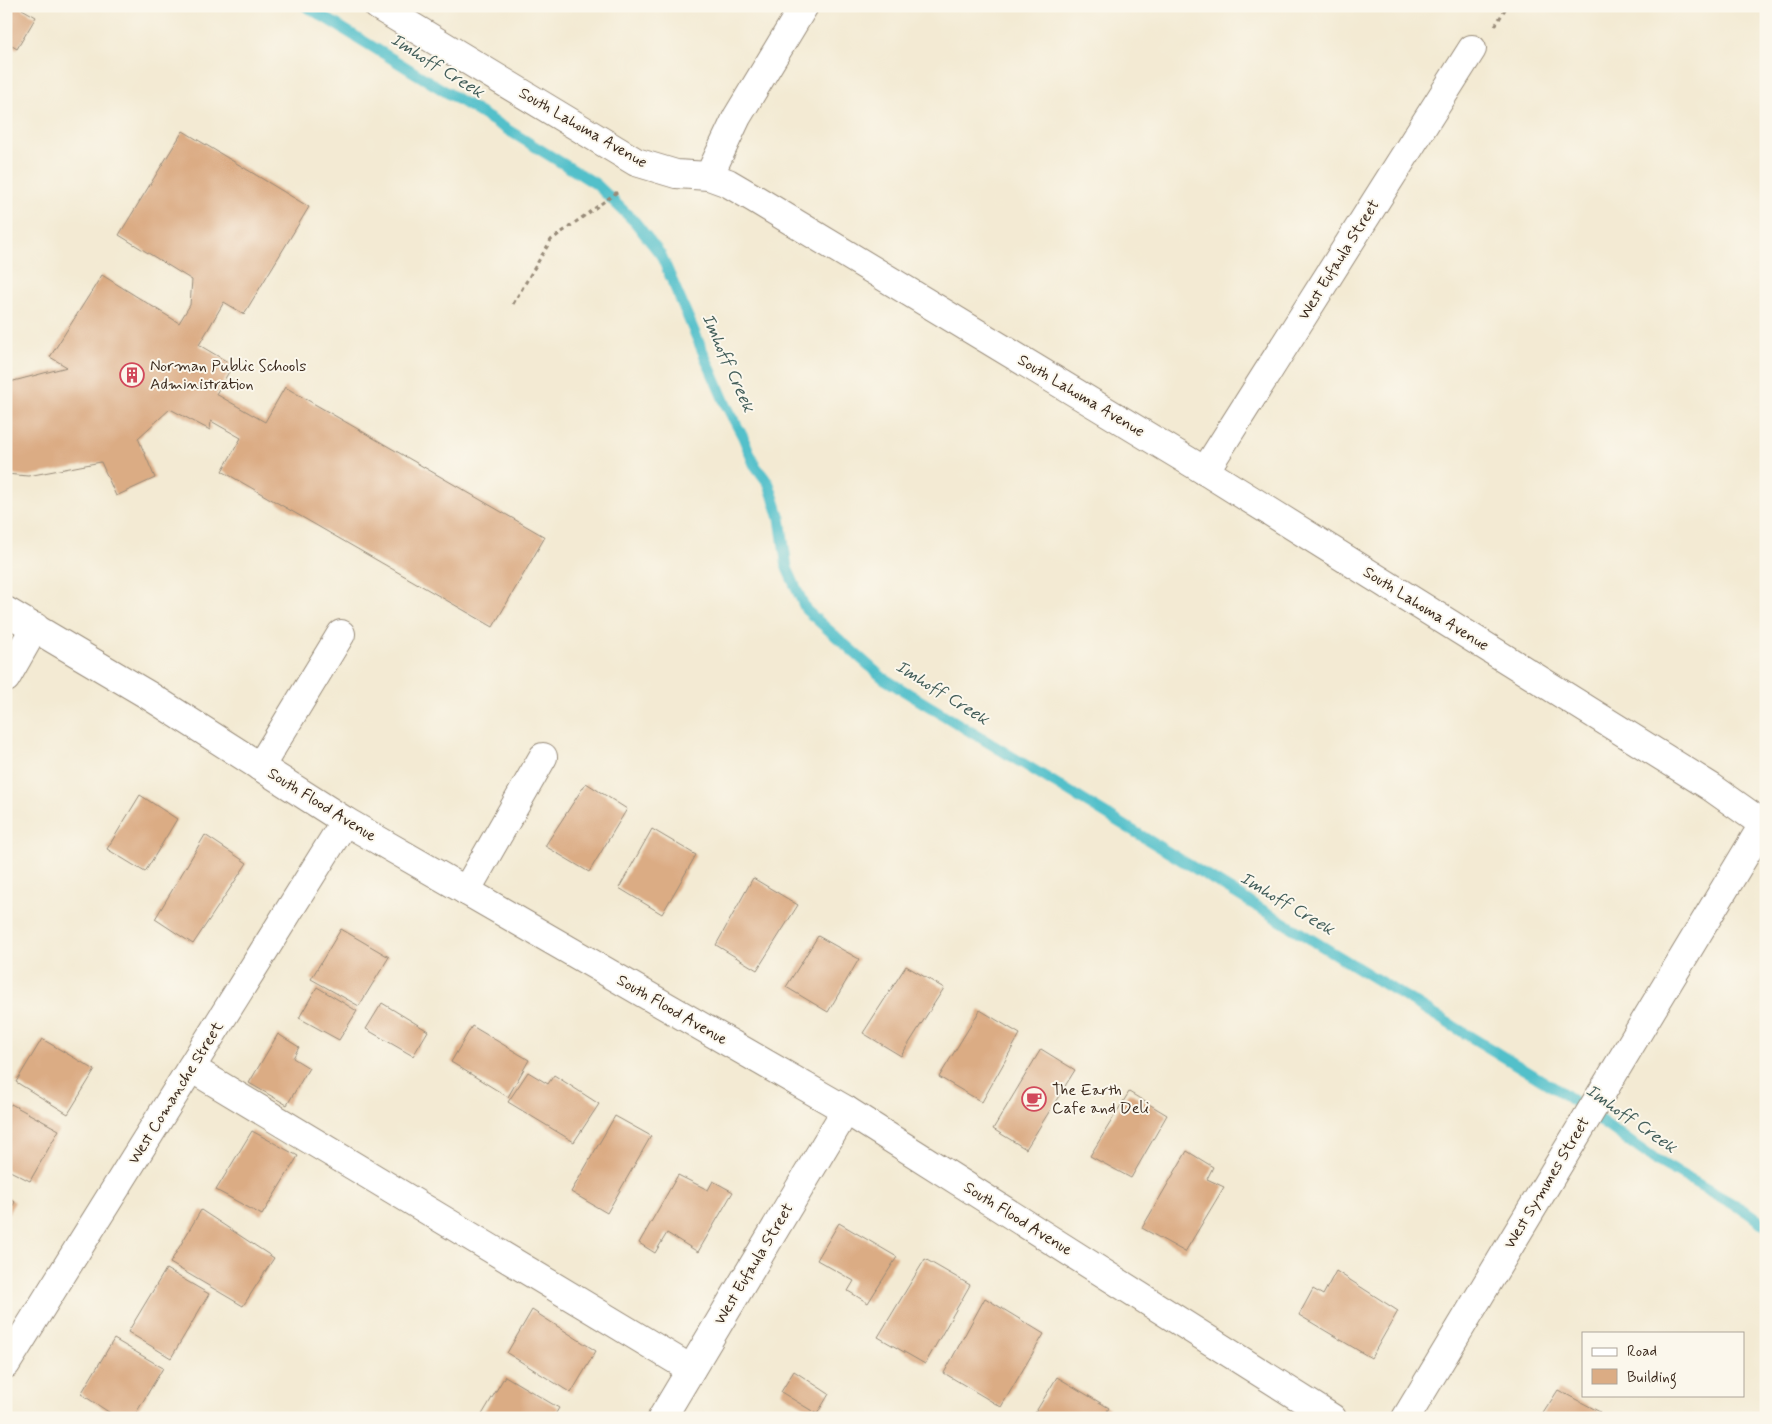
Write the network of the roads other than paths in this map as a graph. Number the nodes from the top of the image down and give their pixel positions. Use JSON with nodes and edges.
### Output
{"nodes":[{"id":1,"x":378,"y":6,"type":"edge"},
{"id":2,"x":804,"y":6,"type":"edge"},
{"id":3,"x":414,"y":15,"type":"edge"},
{"id":4,"x":1472,"y":49,"type":"dead end"},
{"id":5,"x":709,"y":176,"type":"junction"},
{"id":6,"x":1205,"y":471,"type":"junction"},
{"id":7,"x":6,"y":610,"type":"edge"},
{"id":8,"x":35,"y":627,"type":"junction"},
{"id":9,"x":341,"y":634,"type":"dead end"},
{"id":10,"x":6,"y":678,"type":"edge"},
{"id":11,"x":543,"y":757,"type":"dead end"},
{"id":12,"x":260,"y":767,"type":"junction"},
{"id":13,"x":345,"y":821,"type":"junction"},
{"id":14,"x":1765,"y":823,"type":"edge"},
{"id":15,"x":466,"y":891,"type":"junction"},
{"id":16,"x":191,"y":1068,"type":"junction"},
{"id":17,"x":846,"y":1110,"type":"junction"},
{"id":18,"x":6,"y":1364,"type":"edge"},
{"id":19,"x":691,"y":1369,"type":"junction"},
{"id":20,"x":662,"y":1418,"type":"edge"},
{"id":21,"x":1332,"y":1418,"type":"edge"},
{"id":22,"x":1406,"y":1418,"type":"edge"}],
"edges":[{"from":1,"to":3,"type":"street","name":"South Lahoma Avenue"},
{"from":2,"to":5,"type":"street"},
{"from":3,"to":5,"type":"street","name":"South Lahoma Avenue"},
{"from":4,"to":6,"type":"street","name":"West Eufaula Street"},
{"from":5,"to":6,"type":"street","name":"South Lahoma Avenue"},
{"from":6,"to":14,"type":"street","name":"South Lahoma Avenue"},
{"from":7,"to":8,"type":"street","name":"South Flood Avenue"},
{"from":8,"to":10,"type":"street"},
{"from":8,"to":12,"type":"street","name":"South Flood Avenue"},
{"from":9,"to":12,"type":"street"},
{"from":11,"to":15,"type":"street"},
{"from":12,"to":13,"type":"street","name":"South Flood Avenue"},
{"from":13,"to":15,"type":"street","name":"South Flood Avenue"},
{"from":13,"to":16,"type":"street","name":"West Comanche Street"},
{"from":14,"to":22,"type":"street","name":"West Symmes Street"},
{"from":15,"to":17,"type":"street","name":"South Flood Avenue"},
{"from":16,"to":18,"type":"street","name":"West Comanche Street"},
{"from":16,"to":19,"type":"street"},
{"from":17,"to":19,"type":"street","name":"West Eufaula Street"},
{"from":17,"to":21,"type":"street","name":"South Flood Avenue"},
{"from":19,"to":20,"type":"street","name":"West Eufaula Street"}]}
